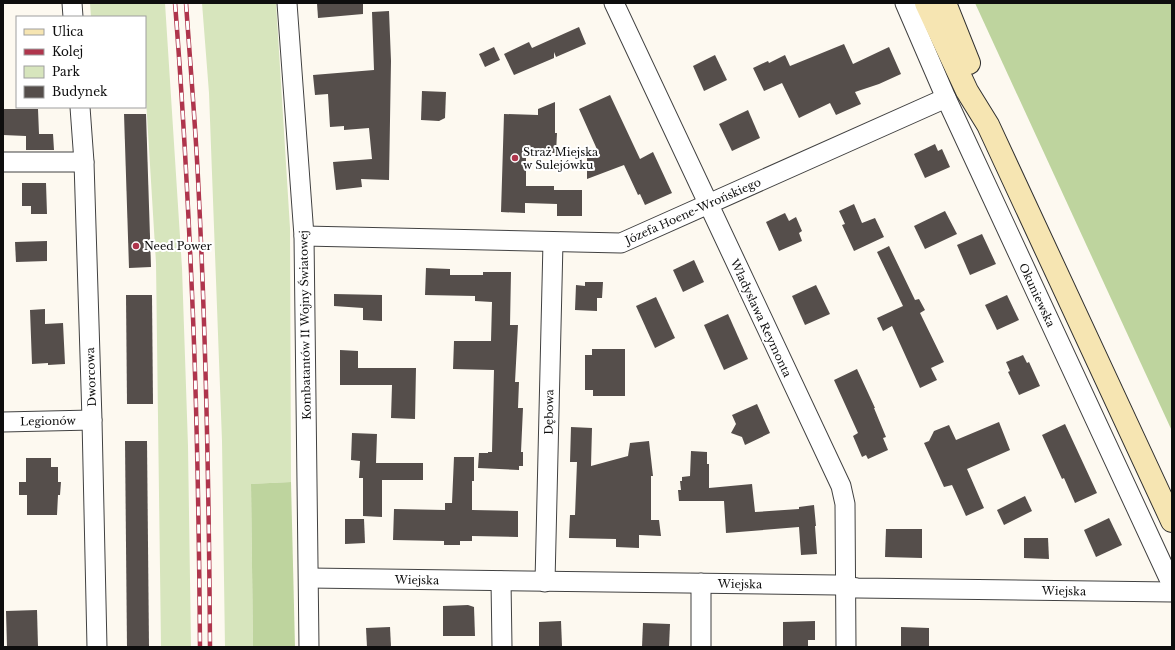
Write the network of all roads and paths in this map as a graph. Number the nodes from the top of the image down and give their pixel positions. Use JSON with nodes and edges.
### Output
{"nodes":[{"id":1,"x":72,"y":3,"type":"edge"},
{"id":2,"x":287,"y":3,"type":"edge"},
{"id":3,"x":614,"y":3,"type":"edge"},
{"id":4,"x":905,"y":3,"type":"edge"},
{"id":5,"x":926,"y":3,"type":"edge"},
{"id":6,"x":945,"y":3,"type":"edge"},
{"id":7,"x":73,"y":16,"type":"edge"},
{"id":8,"x":946,"y":98,"type":"junction"},
{"id":9,"x":80,"y":108,"type":"edge"},
{"id":10,"x":988,"y":125,"type":"junction"},
{"id":11,"x":3,"y":162,"type":"edge"},
{"id":12,"x":84,"y":162,"type":"junction"},
{"id":13,"x":708,"y":204,"type":"junction"},
{"id":14,"x":304,"y":236,"type":"junction"},
{"id":15,"x":553,"y":242,"type":"junction"},
{"id":16,"x":92,"y":420,"type":"junction"},
{"id":17,"x":3,"y":422,"type":"edge"},
{"id":18,"x":1172,"y":521,"type":"edge"},
{"id":19,"x":309,"y":578,"type":"junction"},
{"id":20,"x":501,"y":581,"type":"junction"},
{"id":21,"x":545,"y":582,"type":"junction"},
{"id":22,"x":701,"y":583,"type":"junction"},
{"id":23,"x":1172,"y":585,"type":"edge"},
{"id":24,"x":846,"y":586,"type":"junction"},
{"id":25,"x":1172,"y":592,"type":"edge"},
{"id":26,"x":97,"y":647,"type":"edge"},
{"id":27,"x":309,"y":647,"type":"edge"},
{"id":28,"x":502,"y":647,"type":"edge"},
{"id":29,"x":701,"y":647,"type":"edge"},
{"id":30,"x":846,"y":647,"type":"edge"}],
"edges":[{"from":1,"to":7,"type":"street"},
{"from":2,"to":14,"type":"street","name":"Kombatantów II Wojny Światowej"},
{"from":3,"to":13,"type":"street","name":"Władysława Reymonta"},
{"from":4,"to":8,"type":"street","name":"Okuniewska"},
{"from":5,"to":10,"type":"main road"},
{"from":6,"to":10,"type":"main road"},
{"from":8,"to":13,"type":"street","name":"Józefa Hoene-Wrońskiego"},
{"from":8,"to":23,"type":"street","name":"Okuniewska"},
{"from":9,"to":12,"type":"street","name":"Dworcowa"},
{"from":10,"to":18,"type":"main road"},
{"from":11,"to":12,"type":"street"},
{"from":12,"to":16,"type":"street","name":"Dworcowa"},
{"from":13,"to":15,"type":"street","name":"Józefa Hoene-Wrońskiego"},
{"from":13,"to":24,"type":"street","name":"Władysława Reymonta"},
{"from":14,"to":15,"type":"street","name":"Józefa Hoene-Wrońskiego"},
{"from":14,"to":19,"type":"street","name":"Kombatantów II Wojny Światowej"},
{"from":15,"to":21,"type":"street","name":"Dębowa"},
{"from":16,"to":17,"type":"street","name":"Legionów"},
{"from":16,"to":26,"type":"street","name":"Dworcowa"},
{"from":19,"to":20,"type":"street","name":"Wiejska"},
{"from":19,"to":27,"type":"street","name":"Kombatantów II Wojny Światowej"},
{"from":20,"to":21,"type":"street","name":"Wiejska"},
{"from":20,"to":28,"type":"street"},
{"from":21,"to":22,"type":"street","name":"Wiejska"},
{"from":22,"to":24,"type":"street","name":"Wiejska"},
{"from":22,"to":29,"type":"street"},
{"from":24,"to":25,"type":"street","name":"Wiejska"},
{"from":24,"to":30,"type":"street","name":"Władysława Reymonta"}]}
